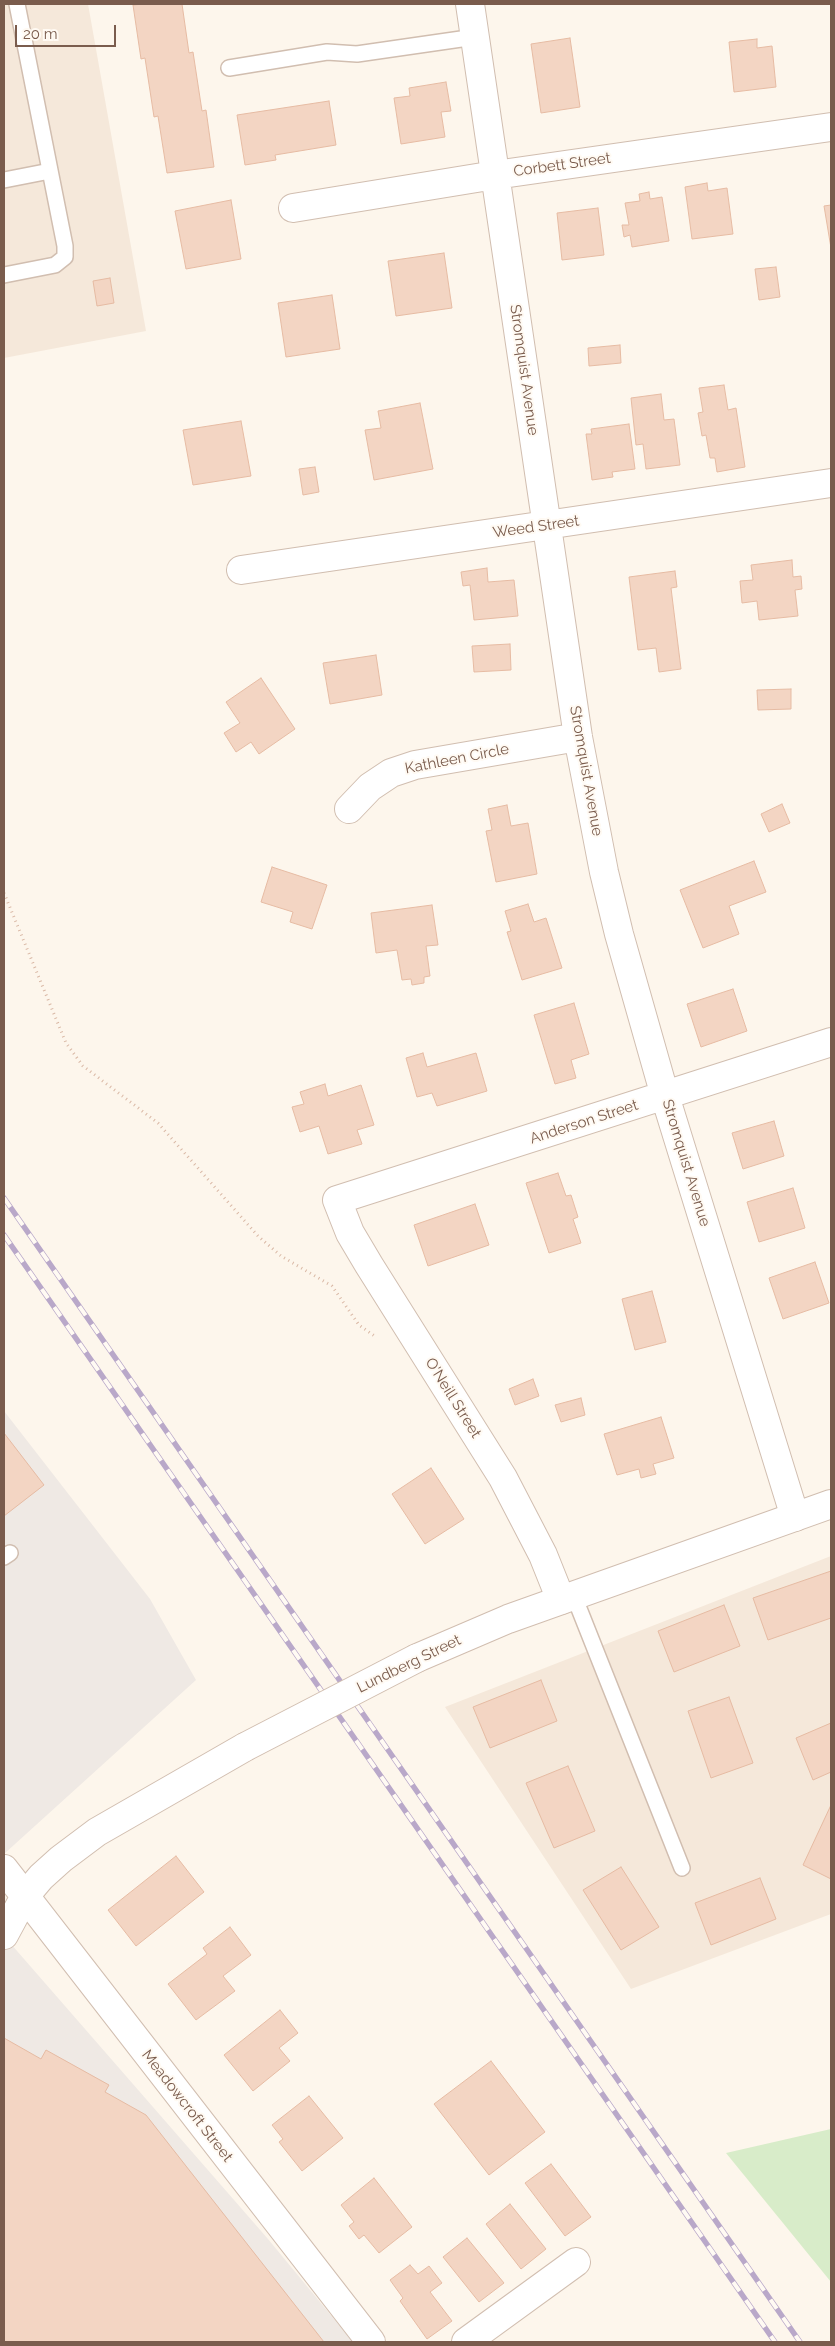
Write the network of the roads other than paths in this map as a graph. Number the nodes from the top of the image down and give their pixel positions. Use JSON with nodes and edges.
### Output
{"nodes":[{"id":1,"x":17,"y":4,"type":"edge"},
{"id":2,"x":470,"y":4,"type":"edge"},
{"id":3,"x":475,"y":37,"type":"junction"},
{"id":4,"x":229,"y":68,"type":"dead end"},
{"id":5,"x":831,"y":126,"type":"edge"},
{"id":6,"x":50,"y":171,"type":"junction"},
{"id":7,"x":495,"y":175,"type":"junction"},
{"id":8,"x":4,"y":180,"type":"edge"},
{"id":9,"x":293,"y":208,"type":"dead end"},
{"id":10,"x":4,"y":275,"type":"edge"},
{"id":11,"x":831,"y":483,"type":"edge"},
{"id":12,"x":547,"y":526,"type":"junction"},
{"id":13,"x":241,"y":570,"type":"dead end"},
{"id":14,"x":578,"y":737,"type":"junction"},
{"id":15,"x":350,"y":809,"type":"dead end"},
{"id":16,"x":831,"y":1042,"type":"edge"},
{"id":17,"x":665,"y":1096,"type":"junction"},
{"id":18,"x":336,"y":1200,"type":"joint"},
{"id":19,"x":831,"y":1504,"type":"edge"},
{"id":20,"x":795,"y":1516,"type":"junction"},
{"id":21,"x":568,"y":1598,"type":"junction"},
{"id":22,"x":682,"y":1868,"type":"dead end"},
{"id":23,"x":4,"y":1869,"type":"edge"},
{"id":24,"x":25,"y":1896,"type":"junction"},
{"id":25,"x":4,"y":1935,"type":"edge"},
{"id":26,"x":576,"y":2262,"type":"dead end"},
{"id":27,"x":371,"y":2342,"type":"edge"},
{"id":28,"x":466,"y":2342,"type":"edge"}],
"edges":[{"from":1,"to":6,"type":"lane"},
{"from":2,"to":3,"type":"street","name":"Stromquist Avenue"},
{"from":3,"to":4,"type":"lane"},
{"from":3,"to":7,"type":"street","name":"Stromquist Avenue"},
{"from":5,"to":7,"type":"street","name":"Corbett Street"},
{"from":6,"to":8,"type":"lane"},
{"from":6,"to":10,"type":"lane"},
{"from":7,"to":9,"type":"street","name":"Corbett Street"},
{"from":7,"to":12,"type":"street","name":"Stromquist Avenue"},
{"from":11,"to":12,"type":"street","name":"Weed Street"},
{"from":12,"to":13,"type":"street","name":"Weed Street"},
{"from":12,"to":14,"type":"street","name":"Stromquist Avenue"},
{"from":14,"to":15,"type":"street","name":"Kathleen Circle"},
{"from":14,"to":17,"type":"street","name":"Stromquist Avenue"},
{"from":16,"to":17,"type":"street","name":"Anderson Street"},
{"from":17,"to":18,"type":"street","name":"Anderson Street"},
{"from":17,"to":20,"type":"street","name":"Stromquist Avenue"},
{"from":18,"to":21,"type":"street","name":"O'Neill Street"},
{"from":19,"to":20,"type":"street","name":"Lundberg Street"},
{"from":20,"to":21,"type":"street","name":"Lundberg Street"},
{"from":21,"to":22,"type":"lane"},
{"from":21,"to":24,"type":"street","name":"Lundberg Street","bridge":true},
{"from":23,"to":24,"type":"street","name":"Meadowcroft Street"},
{"from":24,"to":25,"type":"street","name":"Lundberg Street"},
{"from":24,"to":27,"type":"street","name":"Meadowcroft Street"},
{"from":26,"to":28,"type":"street"}]}
